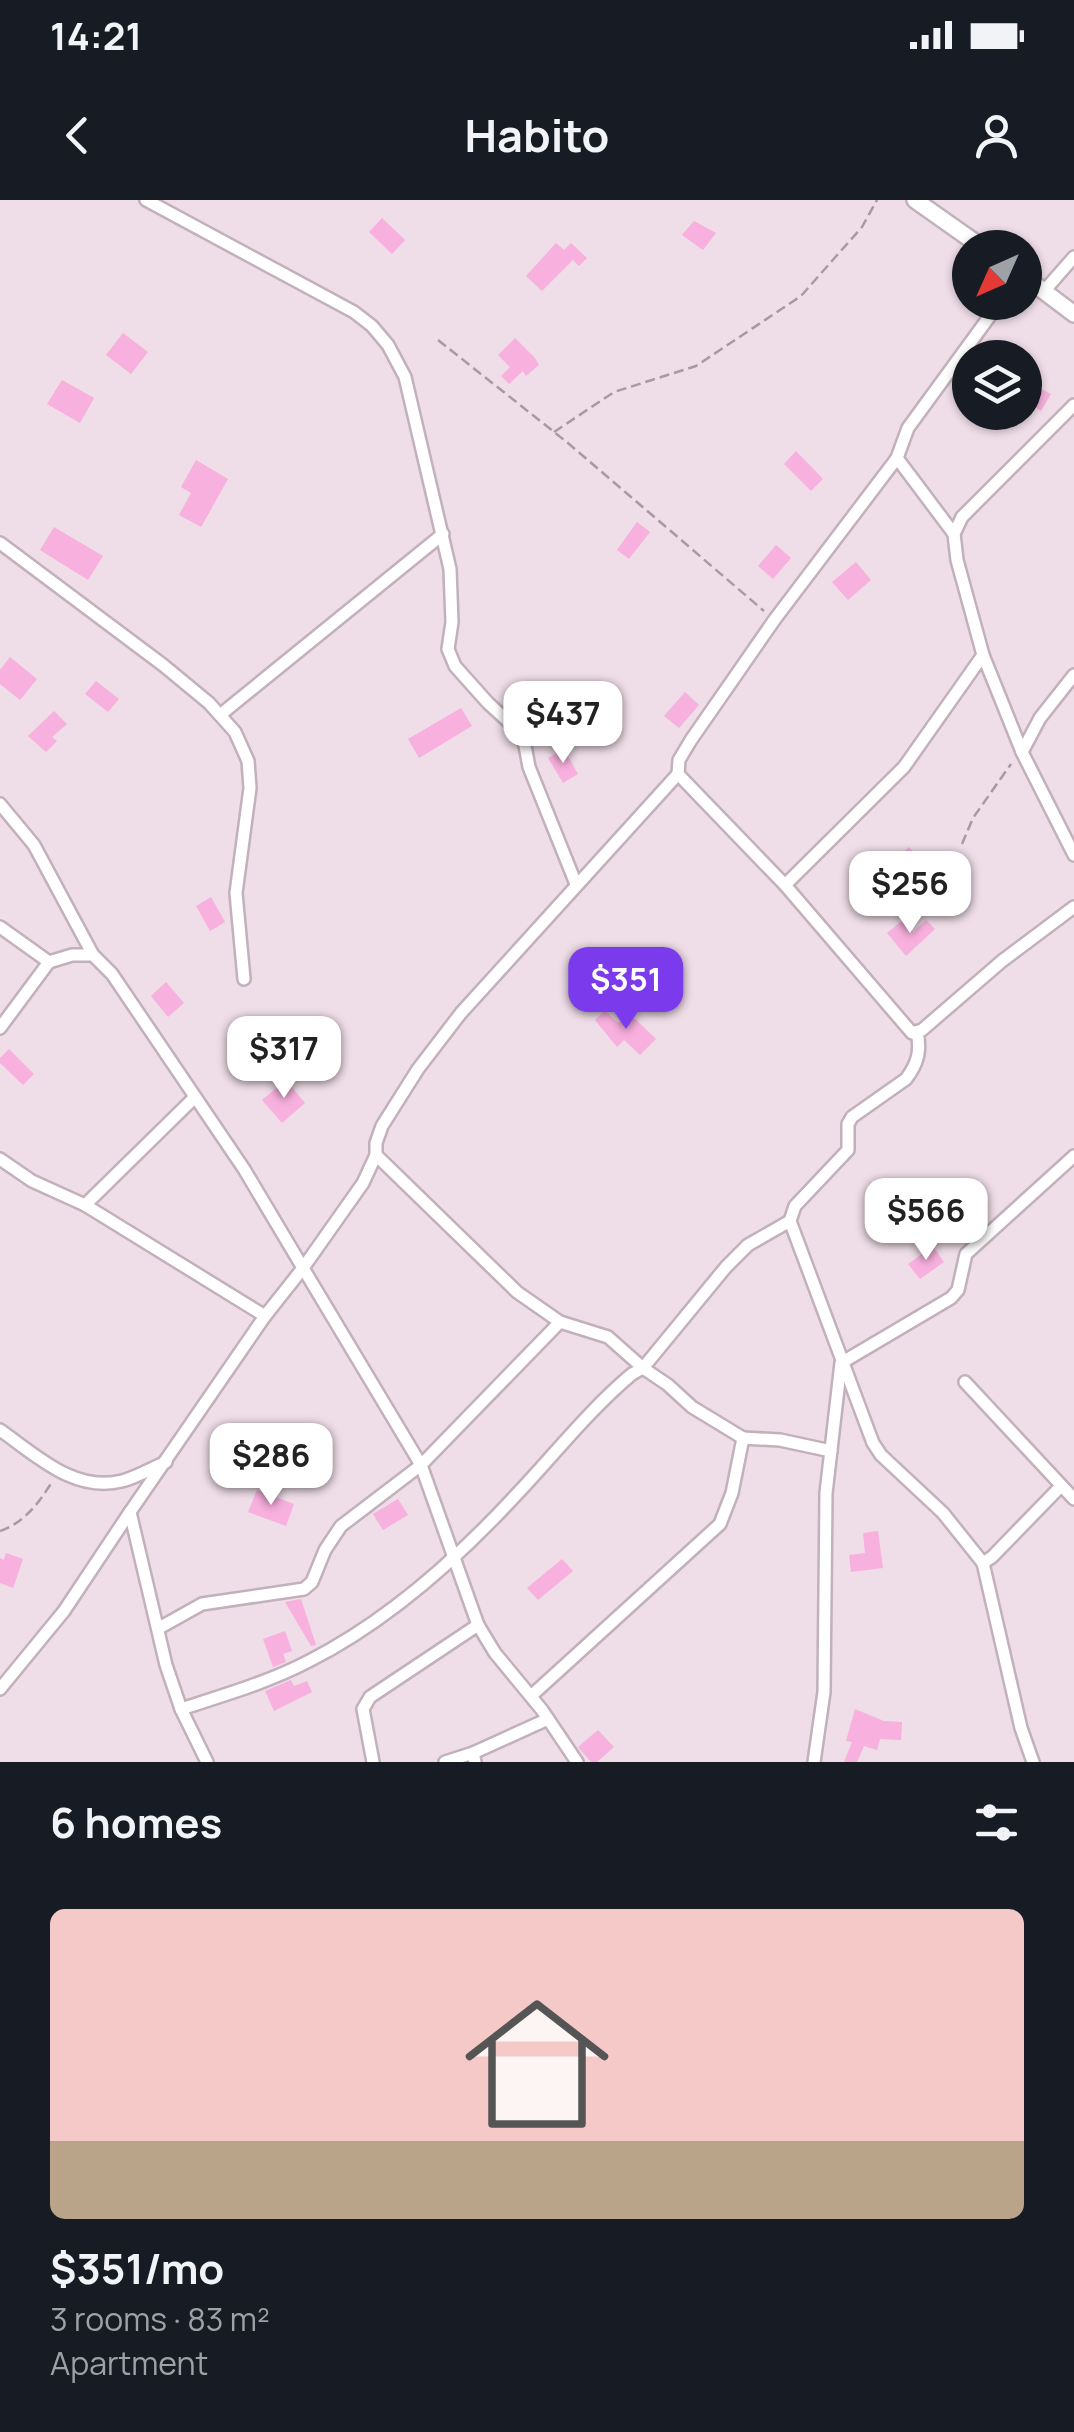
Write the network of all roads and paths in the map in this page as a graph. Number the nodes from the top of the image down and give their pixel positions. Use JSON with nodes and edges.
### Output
{"nodes":[{"id":1,"x":146,"y":200,"type":"edge"},
{"id":2,"x":877,"y":200,"type":"edge"},
{"id":3,"x":920,"y":201,"type":"edge"},
{"id":4,"x":959,"y":230,"type":"edge"},
{"id":5,"x":1074,"y":257,"type":"edge"},
{"id":6,"x":1042,"y":288,"type":"edge"},
{"id":7,"x":1045,"y":290,"type":"junction"},
{"id":8,"x":1074,"y":314,"type":"edge"},
{"id":9,"x":987,"y":320,"type":"edge"},
{"id":10,"x":438,"y":340,"type":"dead end"},
{"id":11,"x":1074,"y":406,"type":"edge"},
{"id":12,"x":554,"y":432,"type":"junction"},
{"id":13,"x":897,"y":458,"type":"junction"},
{"id":14,"x":443,"y":534,"type":"junction"},
{"id":15,"x":954,"y":534,"type":"junction"},
{"id":16,"x":0,"y":544,"type":"edge"},
{"id":17,"x":775,"y":620,"type":"junction"},
{"id":18,"x":983,"y":655,"type":"junction"},
{"id":19,"x":1074,"y":676,"type":"edge"},
{"id":20,"x":220,"y":715,"type":"junction"},
{"id":21,"x":1022,"y":752,"type":"junction"},
{"id":22,"x":678,"y":774,"type":"junction"},
{"id":23,"x":0,"y":804,"type":"edge"},
{"id":24,"x":962,"y":844,"type":"dead end"},
{"id":25,"x":1074,"y":855,"type":"edge"},
{"id":26,"x":576,"y":884,"type":"junction"},
{"id":27,"x":785,"y":886,"type":"junction"},
{"id":28,"x":1074,"y":907,"type":"edge"},
{"id":29,"x":0,"y":928,"type":"edge"},
{"id":30,"x":93,"y":955,"type":"junction"},
{"id":31,"x":49,"y":962,"type":"junction"},
{"id":32,"x":244,"y":979,"type":"dead end"},
{"id":33,"x":0,"y":1028,"type":"edge"},
{"id":34,"x":917,"y":1032,"type":"junction"},
{"id":35,"x":194,"y":1098,"type":"junction"},
{"id":36,"x":376,"y":1155,"type":"junction"},
{"id":37,"x":1074,"y":1156,"type":"edge"},
{"id":38,"x":0,"y":1159,"type":"edge"},
{"id":39,"x":84,"y":1206,"type":"junction"},
{"id":40,"x":790,"y":1221,"type":"junction"},
{"id":41,"x":303,"y":1268,"type":"junction"},
{"id":42,"x":265,"y":1316,"type":"junction"},
{"id":43,"x":560,"y":1322,"type":"junction"},
{"id":44,"x":841,"y":1363,"type":"junction"},
{"id":45,"x":644,"y":1368,"type":"junction"},
{"id":46,"x":965,"y":1382,"type":"dead end"},
{"id":47,"x":0,"y":1430,"type":"edge"},
{"id":48,"x":743,"y":1438,"type":"junction"},
{"id":49,"x":831,"y":1450,"type":"junction"},
{"id":50,"x":166,"y":1462,"type":"junction"},
{"id":51,"x":421,"y":1466,"type":"junction"},
{"id":52,"x":59,"y":1472,"type":"junction"},
{"id":53,"x":1061,"y":1486,"type":"junction"},
{"id":54,"x":1074,"y":1499,"type":"edge"},
{"id":55,"x":130,"y":1512,"type":"junction"},
{"id":56,"x":0,"y":1531,"type":"edge"},
{"id":57,"x":453,"y":1558,"type":"junction"},
{"id":58,"x":983,"y":1562,"type":"junction"},
{"id":59,"x":478,"y":1625,"type":"junction"},
{"id":60,"x":160,"y":1628,"type":"junction"},
{"id":61,"x":0,"y":1689,"type":"edge"},
{"id":62,"x":531,"y":1696,"type":"junction"},
{"id":63,"x":180,"y":1709,"type":"junction"},
{"id":64,"x":548,"y":1719,"type":"junction"},
{"id":65,"x":474,"y":1758,"type":"edge"},
{"id":66,"x":208,"y":1762,"type":"edge"},
{"id":67,"x":372,"y":1762,"type":"edge"},
{"id":68,"x":445,"y":1762,"type":"edge"},
{"id":69,"x":577,"y":1762,"type":"edge"},
{"id":70,"x":814,"y":1762,"type":"edge"},
{"id":71,"x":1033,"y":1762,"type":"edge"}],
"edges":[{"from":1,"to":14,"type":"street"},
{"from":2,"to":12,"type":"path"},
{"from":3,"to":4,"type":"street"},
{"from":5,"to":7,"type":"street"},
{"from":6,"to":7,"type":"street"},
{"from":7,"to":8,"type":"street"},
{"from":9,"to":13,"type":"street"},
{"from":10,"to":12,"type":"path"},
{"from":11,"to":15,"type":"street"},
{"from":12,"to":17,"type":"path"},
{"from":13,"to":15,"type":"street"},
{"from":13,"to":17,"type":"street"},
{"from":14,"to":20,"type":"street"},
{"from":14,"to":26,"type":"street"},
{"from":15,"to":18,"type":"street"},
{"from":16,"to":20,"type":"street"},
{"from":17,"to":22,"type":"street"},
{"from":18,"to":21,"type":"street"},
{"from":18,"to":27,"type":"street"},
{"from":19,"to":21,"type":"street"},
{"from":20,"to":32,"type":"street"},
{"from":21,"to":24,"type":"path"},
{"from":21,"to":25,"type":"street"},
{"from":22,"to":26,"type":"street"},
{"from":22,"to":27,"type":"street"},
{"from":23,"to":30,"type":"street"},
{"from":26,"to":36,"type":"street"},
{"from":27,"to":34,"type":"street"},
{"from":28,"to":34,"type":"street"},
{"from":29,"to":31,"type":"street"},
{"from":30,"to":31,"type":"street"},
{"from":30,"to":35,"type":"street"},
{"from":31,"to":33,"type":"street"},
{"from":34,"to":40,"type":"street"},
{"from":35,"to":39,"type":"street"},
{"from":35,"to":41,"type":"street"},
{"from":36,"to":41,"type":"street"},
{"from":36,"to":43,"type":"street"},
{"from":37,"to":44,"type":"street"},
{"from":38,"to":39,"type":"street"},
{"from":39,"to":42,"type":"street"},
{"from":40,"to":44,"type":"street"},
{"from":40,"to":45,"type":"street"},
{"from":41,"to":42,"type":"street"},
{"from":41,"to":51,"type":"street"},
{"from":42,"to":50,"type":"street"},
{"from":43,"to":45,"type":"street"},
{"from":43,"to":51,"type":"street"},
{"from":44,"to":49,"type":"street"},
{"from":44,"to":58,"type":"street"},
{"from":45,"to":48,"type":"street"},
{"from":45,"to":57,"type":"street"},
{"from":46,"to":53,"type":"street"},
{"from":47,"to":52,"type":"street"},
{"from":48,"to":49,"type":"street"},
{"from":48,"to":62,"type":"street"},
{"from":49,"to":70,"type":"street"},
{"from":50,"to":52,"type":"street"},
{"from":50,"to":55,"type":"street"},
{"from":51,"to":57,"type":"street"},
{"from":51,"to":60,"type":"street"},
{"from":52,"to":56,"type":"path"},
{"from":53,"to":54,"type":"street"},
{"from":53,"to":58,"type":"street"},
{"from":55,"to":60,"type":"street"},
{"from":55,"to":61,"type":"street"},
{"from":57,"to":59,"type":"street"},
{"from":57,"to":63,"type":"street"},
{"from":58,"to":71,"type":"street"},
{"from":59,"to":62,"type":"street"},
{"from":59,"to":67,"type":"street"},
{"from":60,"to":63,"type":"street"},
{"from":62,"to":64,"type":"street"},
{"from":63,"to":66,"type":"street"},
{"from":64,"to":65,"type":"street"},
{"from":64,"to":69,"type":"street"},
{"from":65,"to":68,"type":"street"}]}
